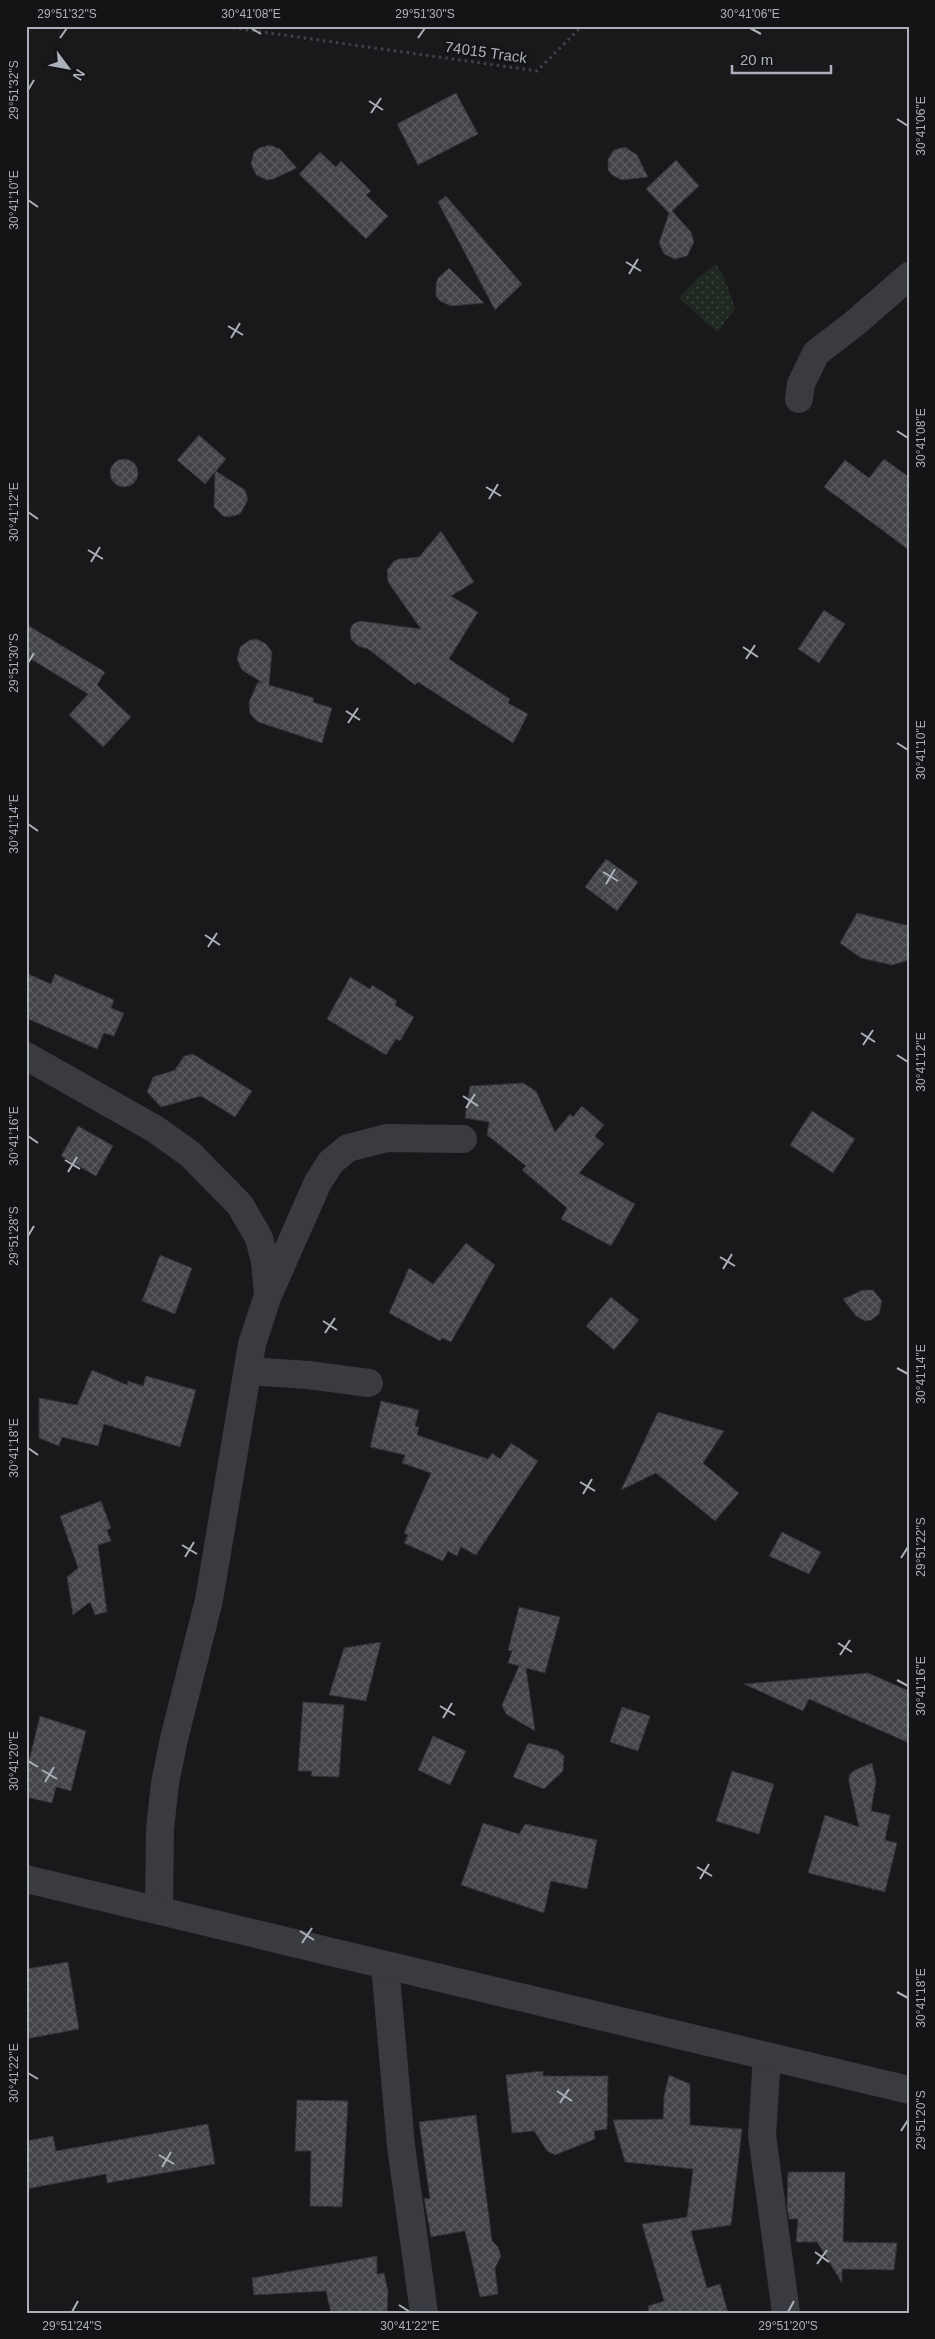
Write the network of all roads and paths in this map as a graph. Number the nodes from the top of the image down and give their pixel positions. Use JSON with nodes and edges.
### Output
{"nodes":[{"id":1,"x":220,"y":26,"type":"edge"},
{"id":2,"x":582,"y":26,"type":"edge"},
{"id":3,"x":909,"y":276,"type":"edge"},
{"id":4,"x":799,"y":398,"type":"dead end"},
{"id":5,"x":26,"y":1056,"type":"edge"},
{"id":6,"x":463,"y":1139,"type":"dead end"},
{"id":7,"x":268,"y":1295,"type":"junction"},
{"id":8,"x":248,"y":1371,"type":"junction"},
{"id":9,"x":369,"y":1383,"type":"dead end"},
{"id":10,"x":26,"y":1879,"type":"edge"},
{"id":11,"x":159,"y":1910,"type":"junction"},
{"id":12,"x":385,"y":1965,"type":"junction"},
{"id":13,"x":767,"y":2056,"type":"junction"},
{"id":14,"x":909,"y":2090,"type":"edge"},
{"id":15,"x":424,"y":2313,"type":"edge"},
{"id":16,"x":786,"y":2313,"type":"edge"}],
"edges":[{"from":1,"to":2,"type":"path","name":"74015 Track"},
{"from":3,"to":4,"type":"street"},
{"from":5,"to":7,"type":"street"},
{"from":6,"to":7,"type":"street"},
{"from":7,"to":8,"type":"street"},
{"from":8,"to":9,"type":"street"},
{"from":8,"to":11,"type":"street"},
{"from":10,"to":11,"type":"street"},
{"from":11,"to":12,"type":"street"},
{"from":12,"to":13,"type":"street"},
{"from":12,"to":15,"type":"street"},
{"from":13,"to":14,"type":"street"},
{"from":13,"to":16,"type":"street"}]}
